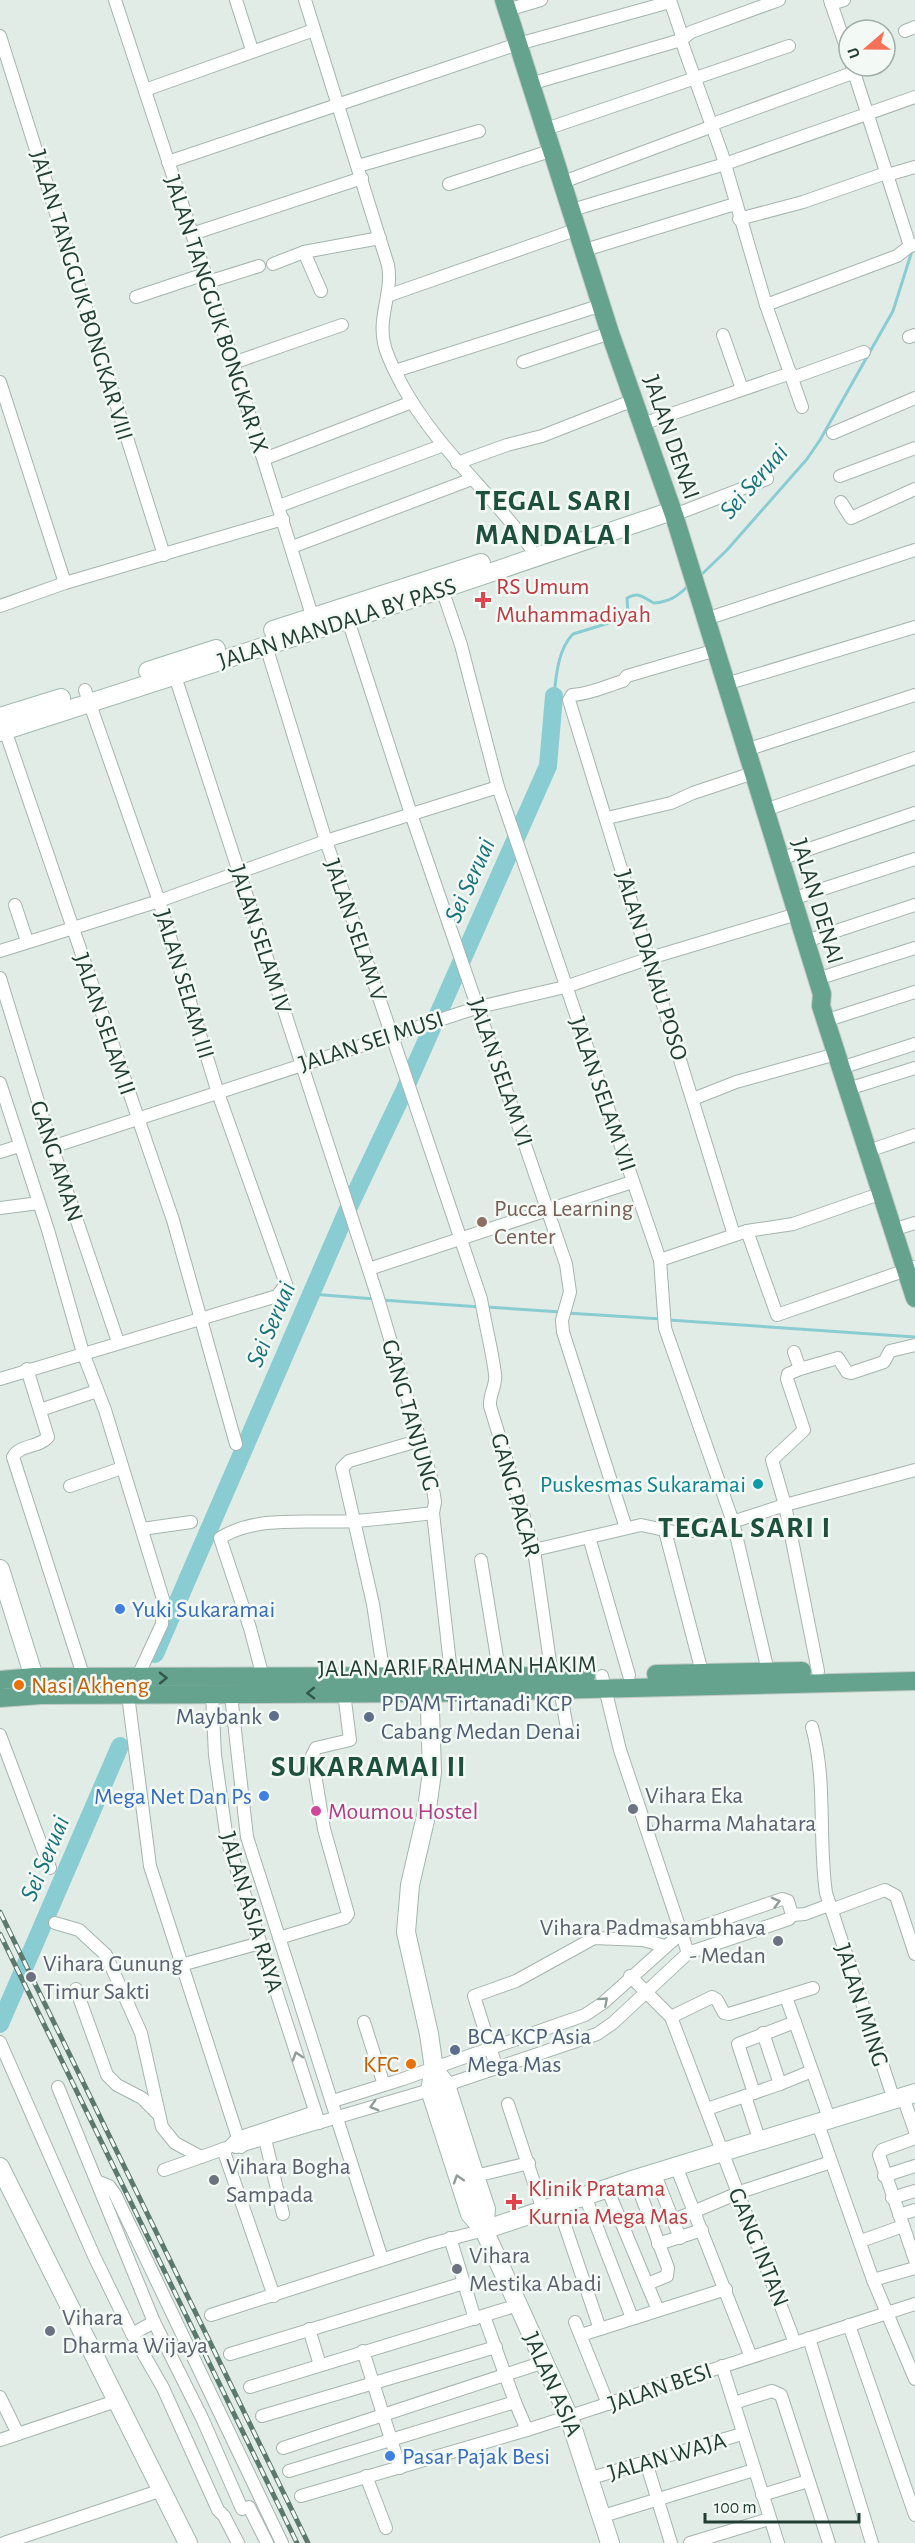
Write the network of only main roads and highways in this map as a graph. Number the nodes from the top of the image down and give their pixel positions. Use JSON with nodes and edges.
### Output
{"nodes":[{"id":1,"x":506,"y":5,"type":"edge"},
{"id":2,"x":819,"y":987,"type":"junction"},
{"id":3,"x":843,"y":1060,"type":"junction"},
{"id":4,"x":852,"y":1088,"type":"junction"},
{"id":5,"x":908,"y":1225,"type":"edge"},
{"id":6,"x":912,"y":1268,"type":"edge"},
{"id":7,"x":915,"y":1298,"type":"edge"},
{"id":8,"x":915,"y":1671,"type":"edge"},
{"id":9,"x":0,"y":1680,"type":"edge"},
{"id":10,"x":604,"y":1682,"type":"junction"},
{"id":11,"x":915,"y":1682,"type":"edge"},
{"id":12,"x":556,"y":1683,"type":"junction"},
{"id":13,"x":452,"y":1684,"type":"junction"},
{"id":14,"x":428,"y":1685,"type":"junction"},
{"id":15,"x":0,"y":1698,"type":"edge"}],
"edges":[{"from":1,"to":2,"type":"main road","name":"JALAN DENAI"},
{"from":2,"to":3,"type":"main road","name":"JALAN DENAI"},
{"from":2,"to":3,"type":"main road","name":"JALAN DENAI"},
{"from":3,"to":4,"type":"main road","name":"JALAN DENAI"},
{"from":4,"to":5,"type":"main road","name":"JALAN DENAI"},
{"from":4,"to":6,"type":"main road","name":"JALAN DENAI"},
{"from":5,"to":6,"type":"main road","name":"JALAN DENAI"},
{"from":6,"to":7,"type":"main road","name":"JALAN DENAI"},
{"from":8,"to":10,"type":"main road","name":"JALAN ARIF RAHMAN HAKIM"},
{"from":9,"to":14,"type":"main road","name":"JALAN ARIF RAHMAN HAKIM","one_way":true},
{"from":10,"to":11,"type":"main road","name":"JALAN ARIF RAHMAN HAKIM"},
{"from":10,"to":12,"type":"main road","name":"JALAN ARIF RAHMAN HAKIM"},
{"from":12,"to":13,"type":"main road","name":"JALAN ARIF RAHMAN HAKIM"},
{"from":12,"to":13,"type":"main road","name":"JALAN ARIF RAHMAN HAKIM"},
{"from":13,"to":14,"type":"main road","name":"JALAN ARIF RAHMAN HAKIM"},
{"from":14,"to":15,"type":"main road","name":"JALAN ARIF RAHMAN HAKIM","one_way":true}]}
